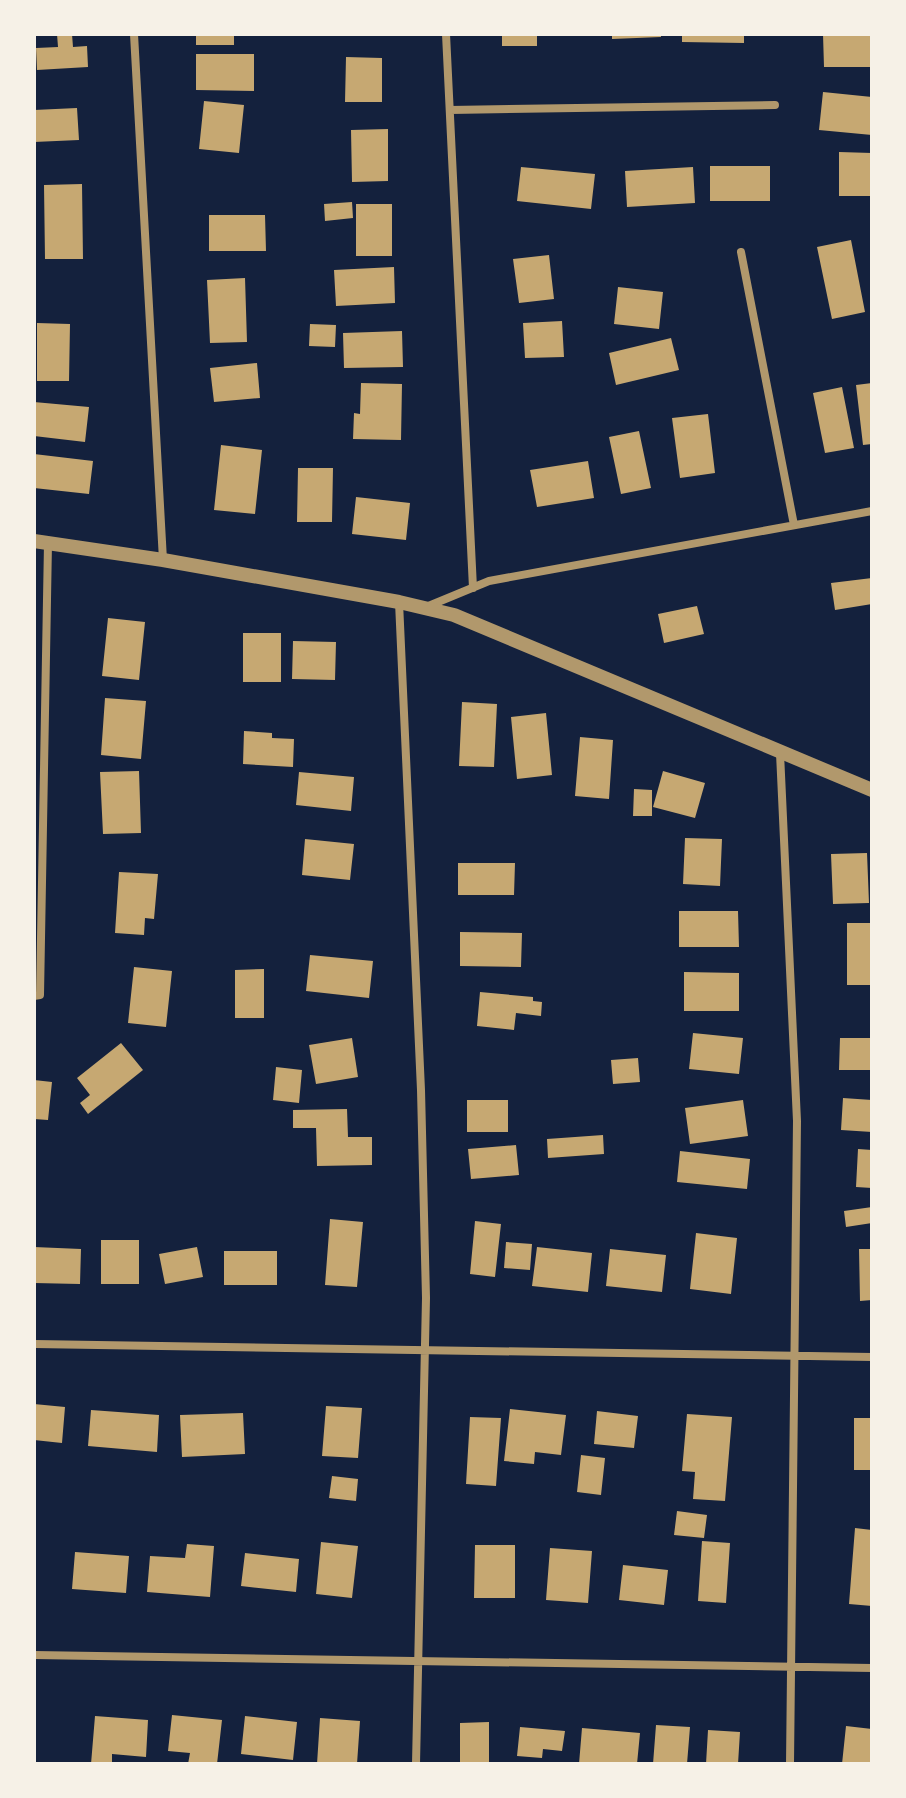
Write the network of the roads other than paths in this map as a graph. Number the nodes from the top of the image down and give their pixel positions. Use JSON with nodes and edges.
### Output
{"nodes":[{"id":1,"x":134,"y":34,"type":"edge"},
{"id":2,"x":446,"y":34,"type":"edge"},
{"id":3,"x":775,"y":105,"type":"dead end"},
{"id":4,"x":450,"y":110,"type":"junction"},
{"id":5,"x":741,"y":252,"type":"dead end"},
{"id":6,"x":872,"y":511,"type":"edge"},
{"id":7,"x":794,"y":525,"type":"junction"},
{"id":8,"x":41,"y":542,"type":"edge"},
{"id":9,"x":163,"y":560,"type":"junction"},
{"id":10,"x":473,"y":588,"type":"junction"},
{"id":11,"x":399,"y":602,"type":"junction"},
{"id":12,"x":425,"y":608,"type":"junction"},
{"id":13,"x":780,"y":753,"type":"junction"},
{"id":14,"x":872,"y":790,"type":"edge"},
{"id":15,"x":34,"y":996,"type":"edge"},
{"id":16,"x":34,"y":1344,"type":"edge"},
{"id":17,"x":423,"y":1350,"type":"junction"},
{"id":18,"x":796,"y":1356,"type":"junction"},
{"id":19,"x":872,"y":1357,"type":"edge"},
{"id":20,"x":34,"y":1655,"type":"edge"},
{"id":21,"x":418,"y":1660,"type":"junction"},
{"id":22,"x":791,"y":1667,"type":"junction"},
{"id":23,"x":872,"y":1668,"type":"edge"},
{"id":24,"x":416,"y":1764,"type":"edge"},
{"id":25,"x":790,"y":1764,"type":"edge"}],
"edges":[{"from":1,"to":9,"type":"street"},
{"from":2,"to":4,"type":"street"},
{"from":3,"to":4,"type":"street"},
{"from":4,"to":10,"type":"street"},
{"from":5,"to":7,"type":"street"},
{"from":6,"to":7,"type":"street"},
{"from":7,"to":10,"type":"street"},
{"from":8,"to":9,"type":"street"},
{"from":8,"to":15,"type":"street"},
{"from":9,"to":11,"type":"street"},
{"from":10,"to":12,"type":"street"},
{"from":11,"to":12,"type":"street"},
{"from":11,"to":17,"type":"street"},
{"from":12,"to":13,"type":"street"},
{"from":13,"to":14,"type":"street"},
{"from":13,"to":18,"type":"street"},
{"from":16,"to":17,"type":"street"},
{"from":17,"to":18,"type":"street"},
{"from":17,"to":21,"type":"street"},
{"from":18,"to":19,"type":"street"},
{"from":18,"to":22,"type":"street"},
{"from":20,"to":21,"type":"street"},
{"from":21,"to":22,"type":"street"},
{"from":21,"to":24,"type":"street"},
{"from":22,"to":23,"type":"street"},
{"from":22,"to":25,"type":"street"}]}
